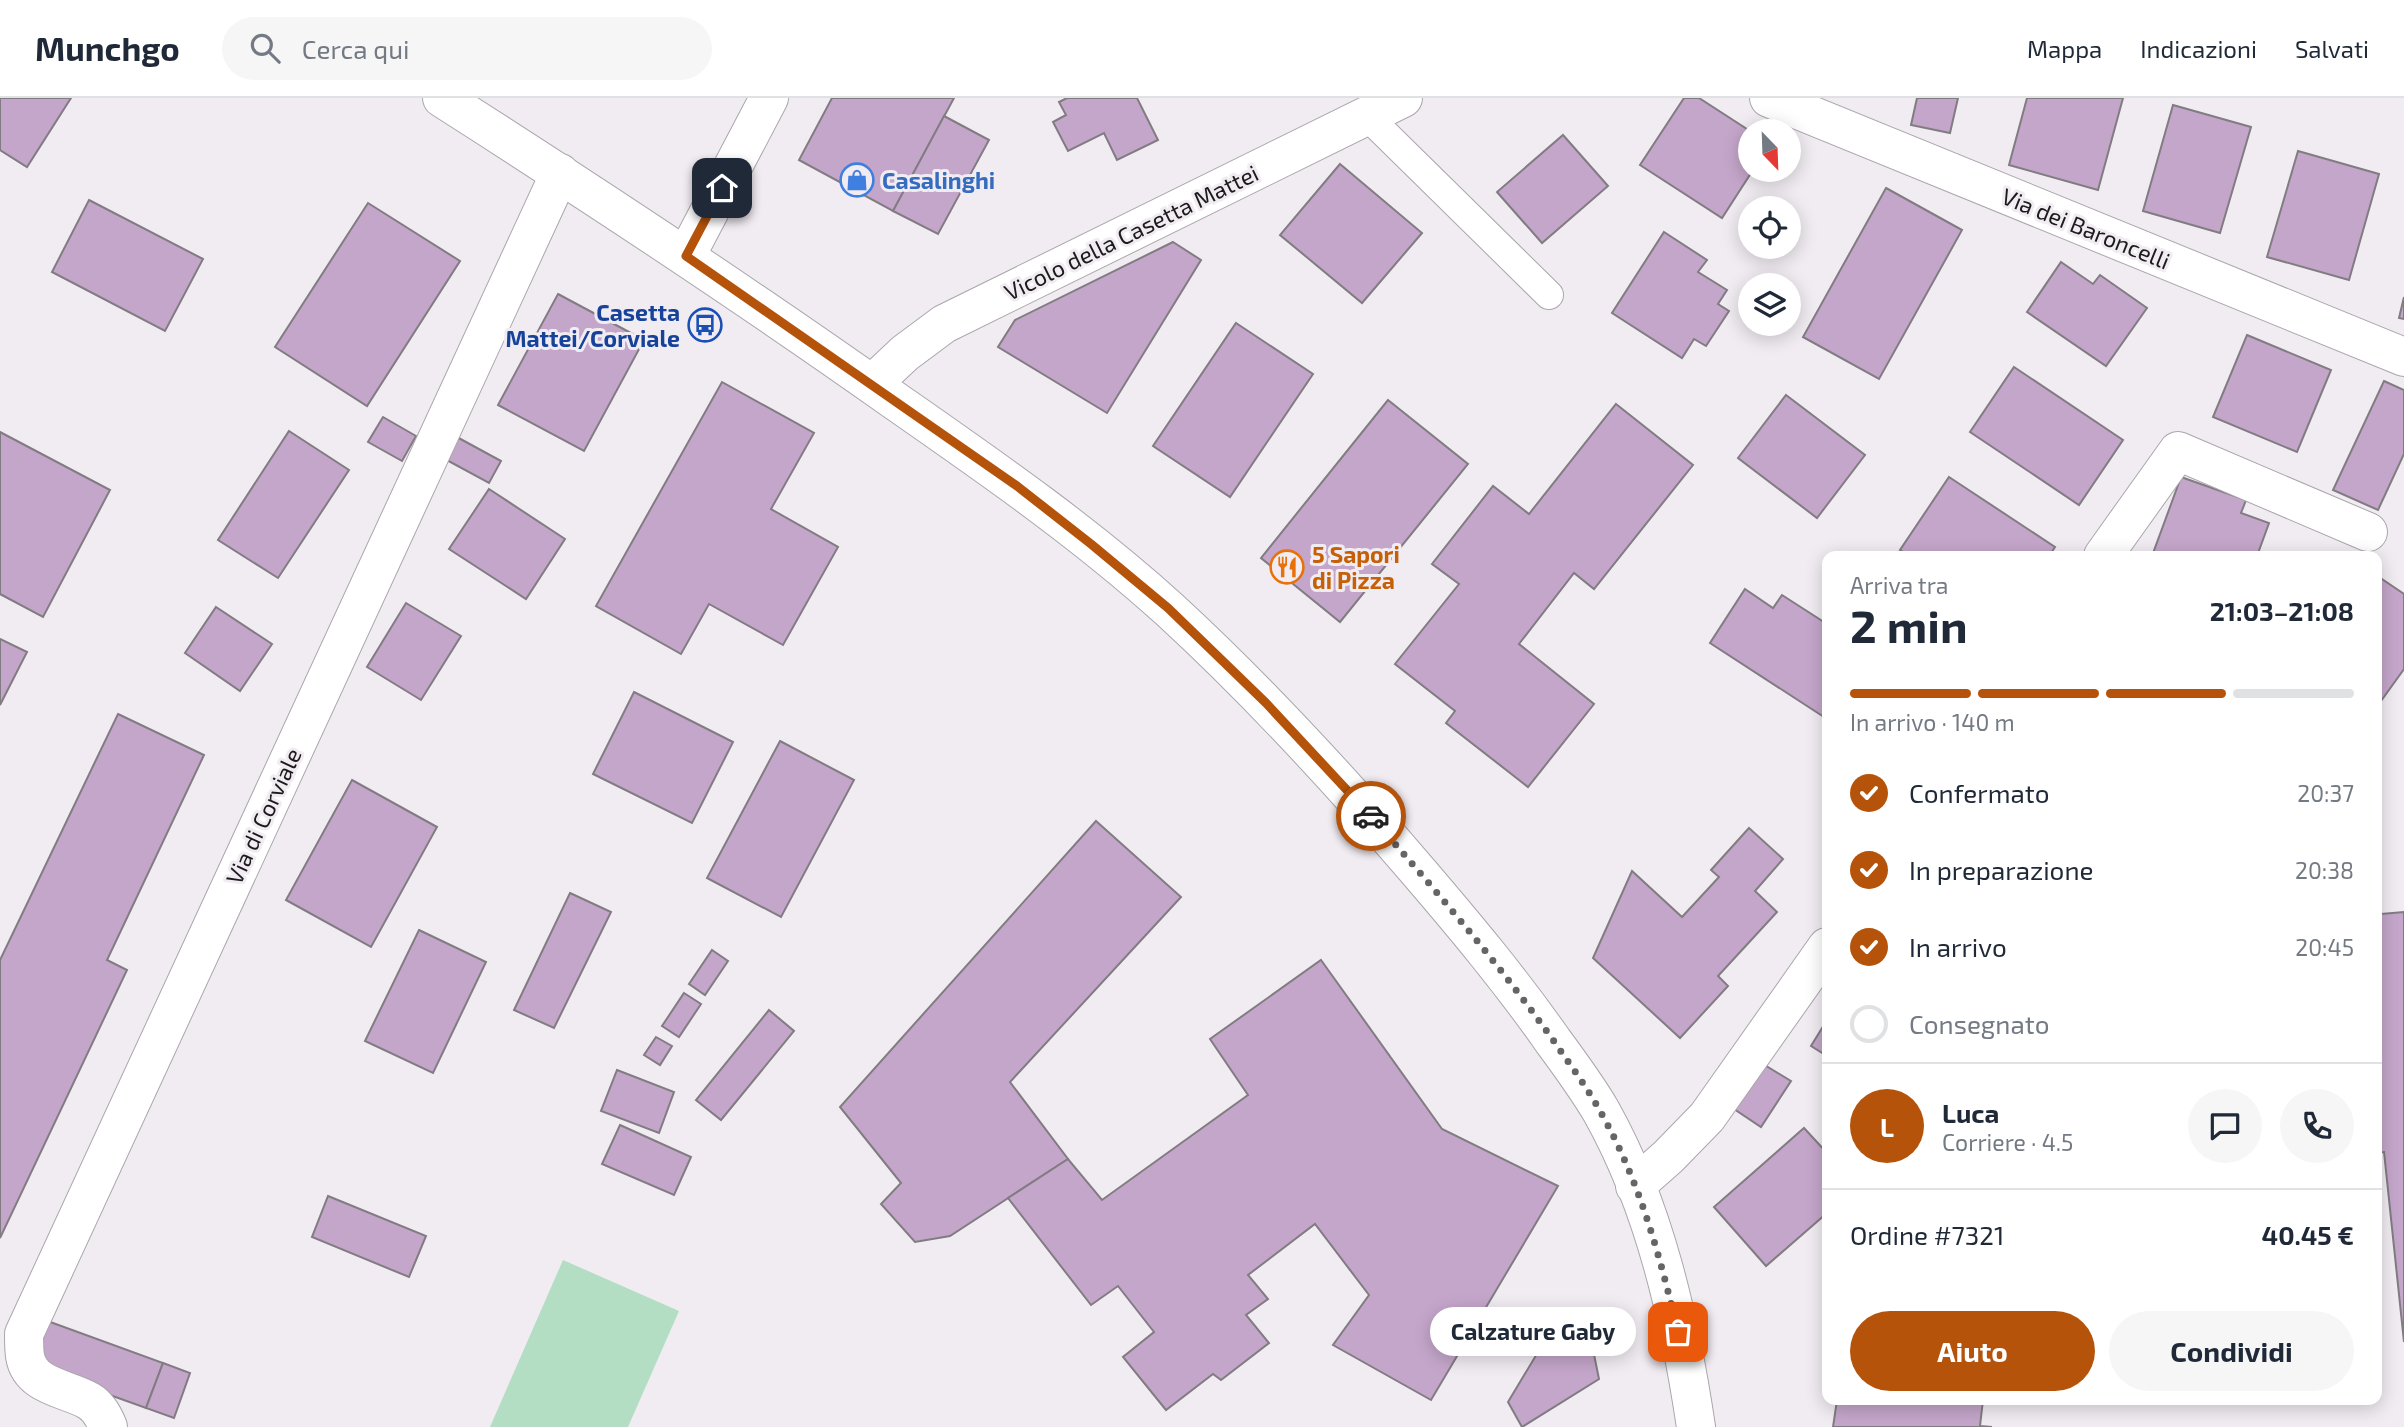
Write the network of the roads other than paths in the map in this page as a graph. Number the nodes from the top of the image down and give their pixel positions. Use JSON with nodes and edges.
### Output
{"nodes":[{"id":1,"x":442,"y":98,"type":"edge"},
{"id":2,"x":769,"y":98,"type":"edge"},
{"id":3,"x":1403,"y":98,"type":"edge"},
{"id":4,"x":1769,"y":98,"type":"edge"},
{"id":5,"x":1367,"y":116,"type":"junction"},
{"id":6,"x":560,"y":173,"type":"junction"},
{"id":7,"x":686,"y":256,"type":"junction"},
{"id":8,"x":1549,"y":295,"type":"dead end"},
{"id":9,"x":2404,"y":358,"type":"edge"},
{"id":10,"x":872,"y":384,"type":"junction"},
{"id":11,"x":2368,"y":533,"type":"dead end"},
{"id":12,"x":2107,"y":551,"type":"edge"},
{"id":13,"x":1822,"y":954,"type":"edge"},
{"id":14,"x":1635,"y":1186,"type":"junction"},
{"id":15,"x":108,"y":1427,"type":"edge"},
{"id":16,"x":1696,"y":1427,"type":"edge"}],
"edges":[{"from":1,"to":6,"type":"street"},
{"from":2,"to":7,"type":"street"},
{"from":3,"to":5,"type":"street","name":"Vicolo della Casetta Mattei"},
{"from":4,"to":9,"type":"street","name":"Via dei Baroncelli"},
{"from":5,"to":8,"type":"lane"},
{"from":5,"to":10,"type":"street","name":"Vicolo della Casetta Mattei"},
{"from":6,"to":7,"type":"street"},
{"from":6,"to":15,"type":"street","name":"Via di Corviale"},
{"from":7,"to":10,"type":"street"},
{"from":10,"to":14,"type":"street"},
{"from":11,"to":12,"type":"street"},
{"from":13,"to":14,"type":"street"},
{"from":14,"to":16,"type":"street"}]}
